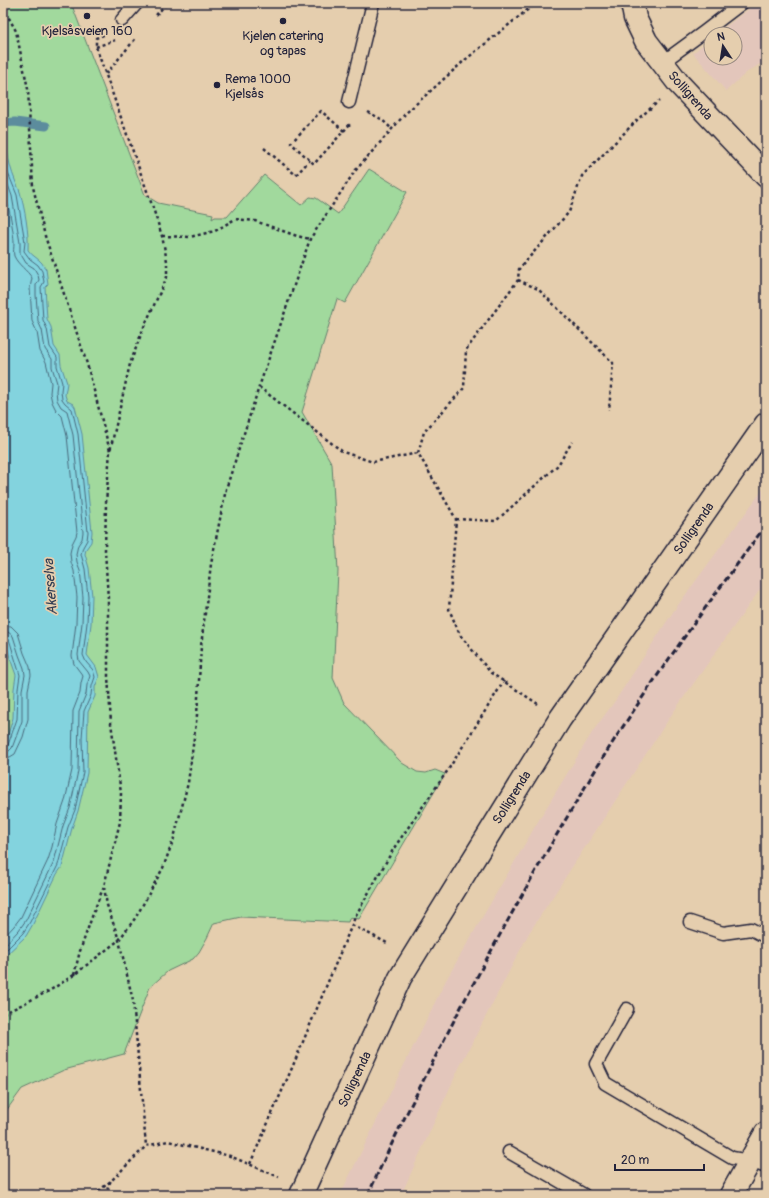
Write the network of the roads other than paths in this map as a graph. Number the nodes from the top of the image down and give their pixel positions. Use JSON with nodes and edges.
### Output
{"nodes":[{"id":1,"x":137,"y":3,"type":"edge"},
{"id":2,"x":373,"y":3,"type":"edge"},
{"id":3,"x":632,"y":3,"type":"edge"},
{"id":4,"x":742,"y":3,"type":"edge"},
{"id":5,"x":122,"y":20,"type":"dead end"},
{"id":6,"x":663,"y":62,"type":"junction"},
{"id":7,"x":349,"y":102,"type":"dead end"},
{"id":8,"x":766,"y":176,"type":"edge"},
{"id":9,"x":766,"y":424,"type":"edge"},
{"id":10,"x":690,"y":922,"type":"dead end"},
{"id":11,"x":766,"y":937,"type":"edge"},
{"id":12,"x":627,"y":1009,"type":"dead end"},
{"id":13,"x":766,"y":1133,"type":"edge"},
{"id":14,"x":509,"y":1152,"type":"dead end"},
{"id":15,"x":758,"y":1164,"type":"edge"},
{"id":16,"x":302,"y":1191,"type":"edge"},
{"id":17,"x":584,"y":1195,"type":"edge"},
{"id":18,"x":731,"y":1195,"type":"edge"}],
"edges":[{"from":1,"to":5,"type":"lane"},
{"from":2,"to":7,"type":"lane"},
{"from":3,"to":6,"type":"street","name":"Solligrenda"},
{"from":4,"to":6,"type":"lane"},
{"from":6,"to":8,"type":"street","name":"Solligrenda"},
{"from":9,"to":16,"type":"street","name":"Solligrenda"},
{"from":10,"to":11,"type":"lane"},
{"from":12,"to":15,"type":"lane"},
{"from":13,"to":15,"type":"street"},
{"from":14,"to":17,"type":"lane"},
{"from":15,"to":18,"type":"street"}]}
